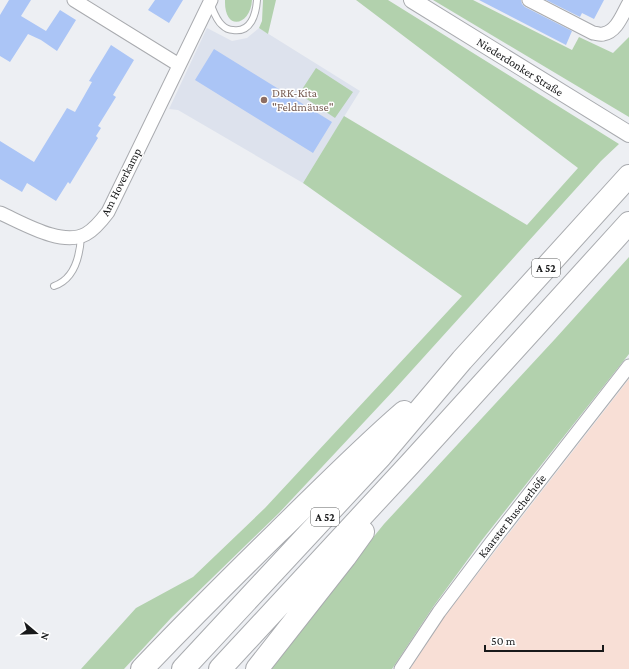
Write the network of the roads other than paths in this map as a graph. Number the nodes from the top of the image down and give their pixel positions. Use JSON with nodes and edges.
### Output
{"nodes":[{"id":1,"x":74,"y":0,"type":"edge"},
{"id":2,"x":257,"y":0,"type":"edge"},
{"id":3,"x":412,"y":0,"type":"edge"},
{"id":4,"x":529,"y":0,"type":"edge"},
{"id":5,"x":210,"y":1,"type":"edge"},
{"id":6,"x":629,"y":2,"type":"edge"},
{"id":7,"x":179,"y":65,"type":"junction"},
{"id":8,"x":629,"y":134,"type":"edge"},
{"id":9,"x":629,"y":176,"type":"edge"},
{"id":10,"x":0,"y":213,"type":"edge"},
{"id":11,"x":629,"y":223,"type":"edge"},
{"id":12,"x":81,"y":236,"type":"junction"},
{"id":13,"x":54,"y":286,"type":"dead end"},
{"id":14,"x":462,"y":360,"type":"junction"},
{"id":15,"x":629,"y":366,"type":"edge"},
{"id":16,"x":410,"y":464,"type":"junction"},
{"id":17,"x":142,"y":669,"type":"edge"},
{"id":18,"x":183,"y":669,"type":"edge"},
{"id":19,"x":220,"y":669,"type":"edge"},
{"id":20,"x":256,"y":669,"type":"edge"},
{"id":21,"x":401,"y":669,"type":"edge"}],
"edges":[{"from":1,"to":7,"type":"street"},
{"from":2,"to":5,"type":"lane"},
{"from":3,"to":8,"type":"street","name":"Niederdonker Straße"},
{"from":4,"to":6,"type":"street"},
{"from":5,"to":7,"type":"street","name":"Am Hoverkamp"},
{"from":7,"to":12,"type":"street","name":"Am Hoverkamp"},
{"from":9,"to":14,"type":"highway","number":"A 52"},
{"from":10,"to":12,"type":"street"},
{"from":11,"to":16,"type":"highway","number":"A 52"},
{"from":12,"to":13,"type":"lane"},
{"from":14,"to":17,"type":"highway"},
{"from":14,"to":18,"type":"highway","number":"A 52"},
{"from":15,"to":21,"type":"street","name":"Kaarster Buscherhöfe"},
{"from":16,"to":19,"type":"highway","number":"A 52"},
{"from":16,"to":20,"type":"highway"}]}
